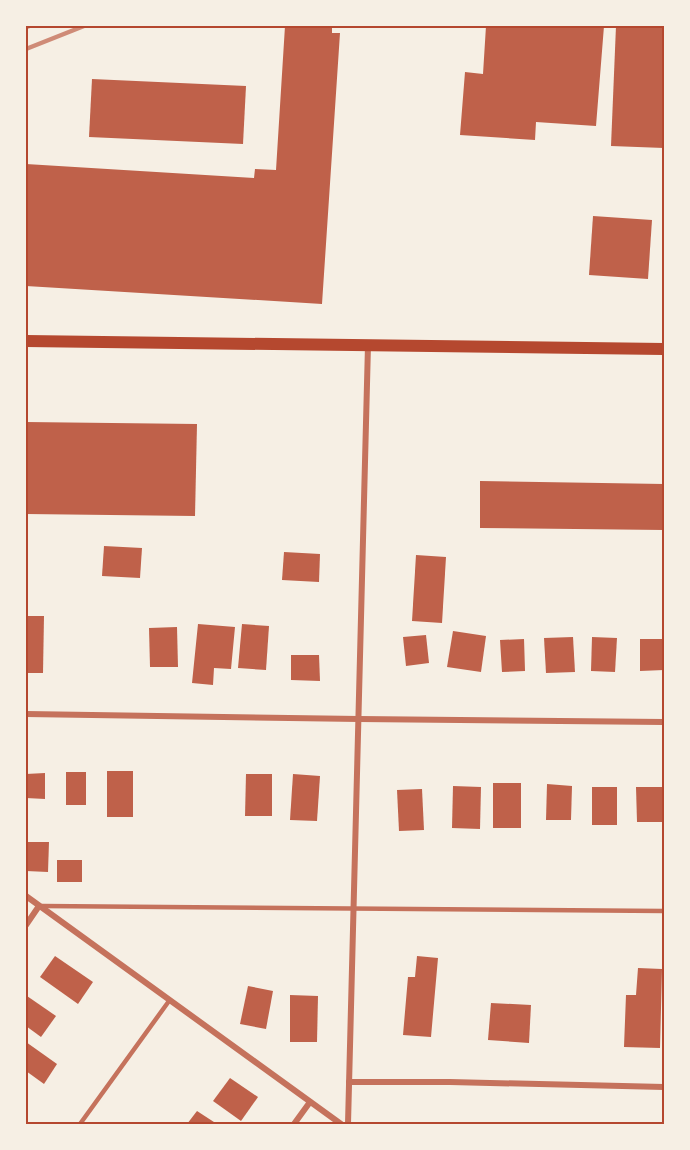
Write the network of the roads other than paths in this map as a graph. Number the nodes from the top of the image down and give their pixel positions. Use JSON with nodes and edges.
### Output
{"nodes":[{"id":1,"x":26,"y":341,"type":"edge"},
{"id":2,"x":368,"y":344,"type":"junction"},
{"id":3,"x":664,"y":349,"type":"edge"},
{"id":4,"x":26,"y":714,"type":"edge"},
{"id":5,"x":358,"y":719,"type":"junction"},
{"id":6,"x":664,"y":722,"type":"edge"},
{"id":7,"x":26,"y":897,"type":"edge"},
{"id":8,"x":39,"y":906,"type":"junction"},
{"id":9,"x":354,"y":908,"type":"junction"},
{"id":10,"x":664,"y":912,"type":"edge"},
{"id":11,"x":26,"y":925,"type":"edge"},
{"id":12,"x":169,"y":1001,"type":"junction"},
{"id":13,"x":349,"y":1082,"type":"junction"},
{"id":14,"x":664,"y":1087,"type":"edge"},
{"id":15,"x":310,"y":1102,"type":"junction"},
{"id":16,"x":80,"y":1125,"type":"edge"},
{"id":17,"x":294,"y":1125,"type":"edge"},
{"id":18,"x":341,"y":1125,"type":"edge"},
{"id":19,"x":348,"y":1125,"type":"edge"}],
"edges":[{"from":1,"to":2,"type":"main road"},
{"from":2,"to":3,"type":"main road"},
{"from":2,"to":5,"type":"street"},
{"from":4,"to":5,"type":"street"},
{"from":5,"to":6,"type":"street"},
{"from":5,"to":9,"type":"street"},
{"from":7,"to":8,"type":"street"},
{"from":8,"to":9,"type":"lane"},
{"from":8,"to":11,"type":"street"},
{"from":8,"to":12,"type":"street"},
{"from":9,"to":10,"type":"lane"},
{"from":9,"to":13,"type":"street"},
{"from":12,"to":15,"type":"street"},
{"from":12,"to":16,"type":"lane"},
{"from":13,"to":14,"type":"street"},
{"from":13,"to":19,"type":"street"},
{"from":15,"to":17,"type":"street"},
{"from":15,"to":18,"type":"street"}]}
